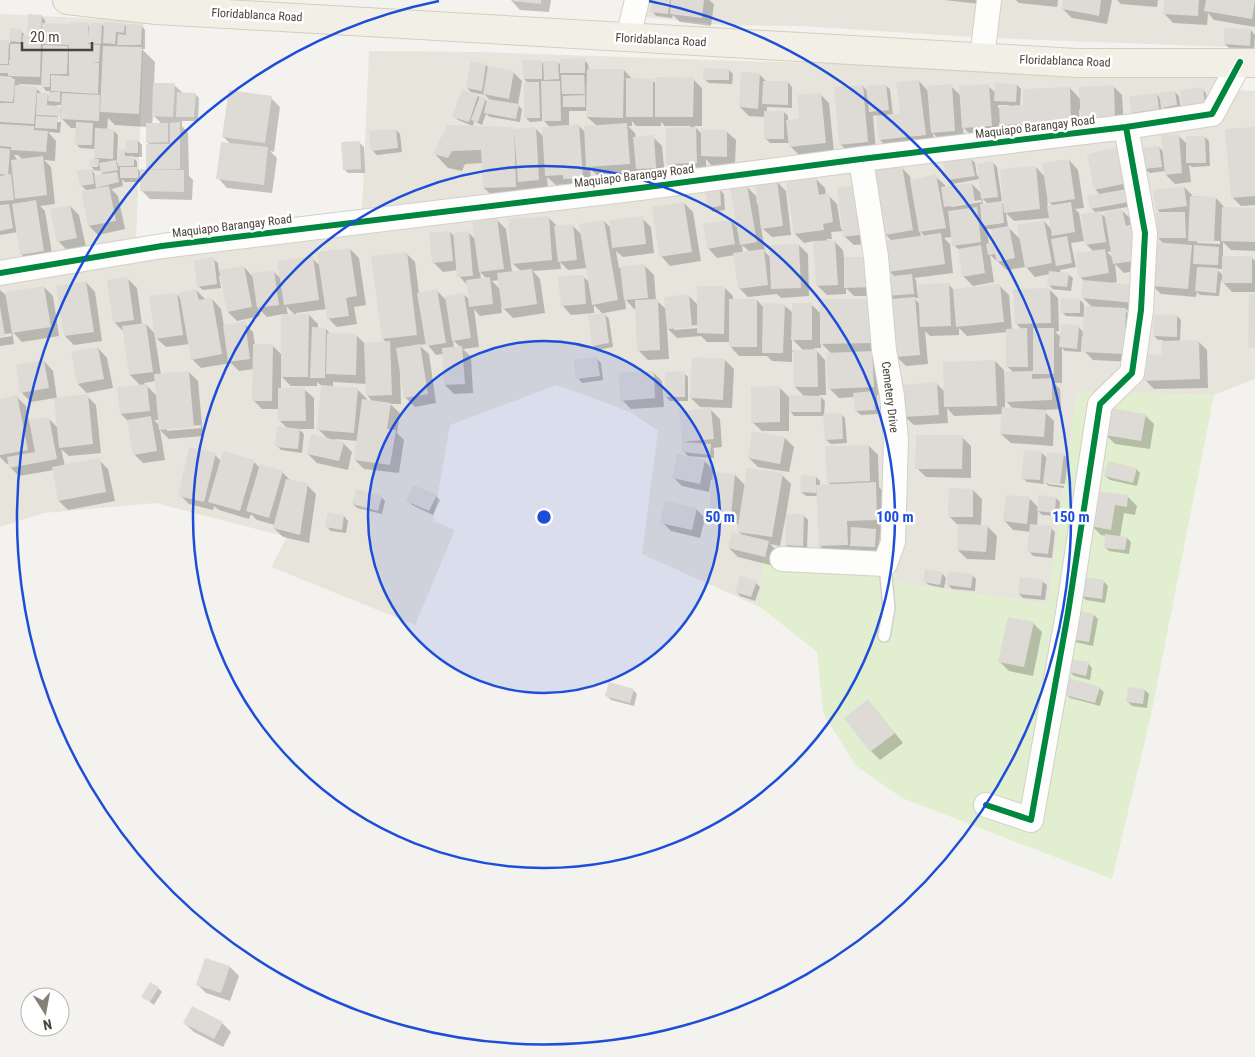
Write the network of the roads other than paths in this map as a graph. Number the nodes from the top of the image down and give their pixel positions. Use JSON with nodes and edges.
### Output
{"nodes":[{"id":1,"x":68,"y":0,"type":"edge"},
{"id":2,"x":637,"y":0,"type":"edge"},
{"id":3,"x":989,"y":0,"type":"edge"},
{"id":4,"x":161,"y":5,"type":"edge"},
{"id":5,"x":628,"y":38,"type":"junction"},
{"id":6,"x":982,"y":58,"type":"junction"},
{"id":7,"x":1248,"y":63,"type":"edge"},
{"id":8,"x":1126,"y":127,"type":"junction"},
{"id":9,"x":861,"y":158,"type":"junction"},
{"id":10,"x":0,"y":274,"type":"edge"},
{"id":11,"x":782,"y":559,"type":"dead end"},
{"id":12,"x":885,"y":564,"type":"junction"},
{"id":13,"x":884,"y":636,"type":"dead end"},
{"id":14,"x":986,"y":805,"type":"dead end"}],
"edges":[{"from":1,"to":4,"type":"main road","name":"Floridablanca Road"},
{"from":2,"to":5,"type":"street"},
{"from":3,"to":6,"type":"street"},
{"from":4,"to":5,"type":"main road","name":"Floridablanca Road"},
{"from":5,"to":6,"type":"main road","name":"Floridablanca Road"},
{"from":6,"to":7,"type":"main road","name":"Floridablanca Road"},
{"from":7,"to":8,"type":"street","name":"Maquiapo Barangay Road"},
{"from":8,"to":9,"type":"street","name":"Maquiapo Barangay Road"},
{"from":8,"to":14,"type":"street"},
{"from":9,"to":10,"type":"street","name":"Maquiapo Barangay Road"},
{"from":9,"to":12,"type":"street","name":"Cemetery Drive"},
{"from":11,"to":12,"type":"street"},
{"from":12,"to":13,"type":"lane","name":"Cemetery Drive"}]}
